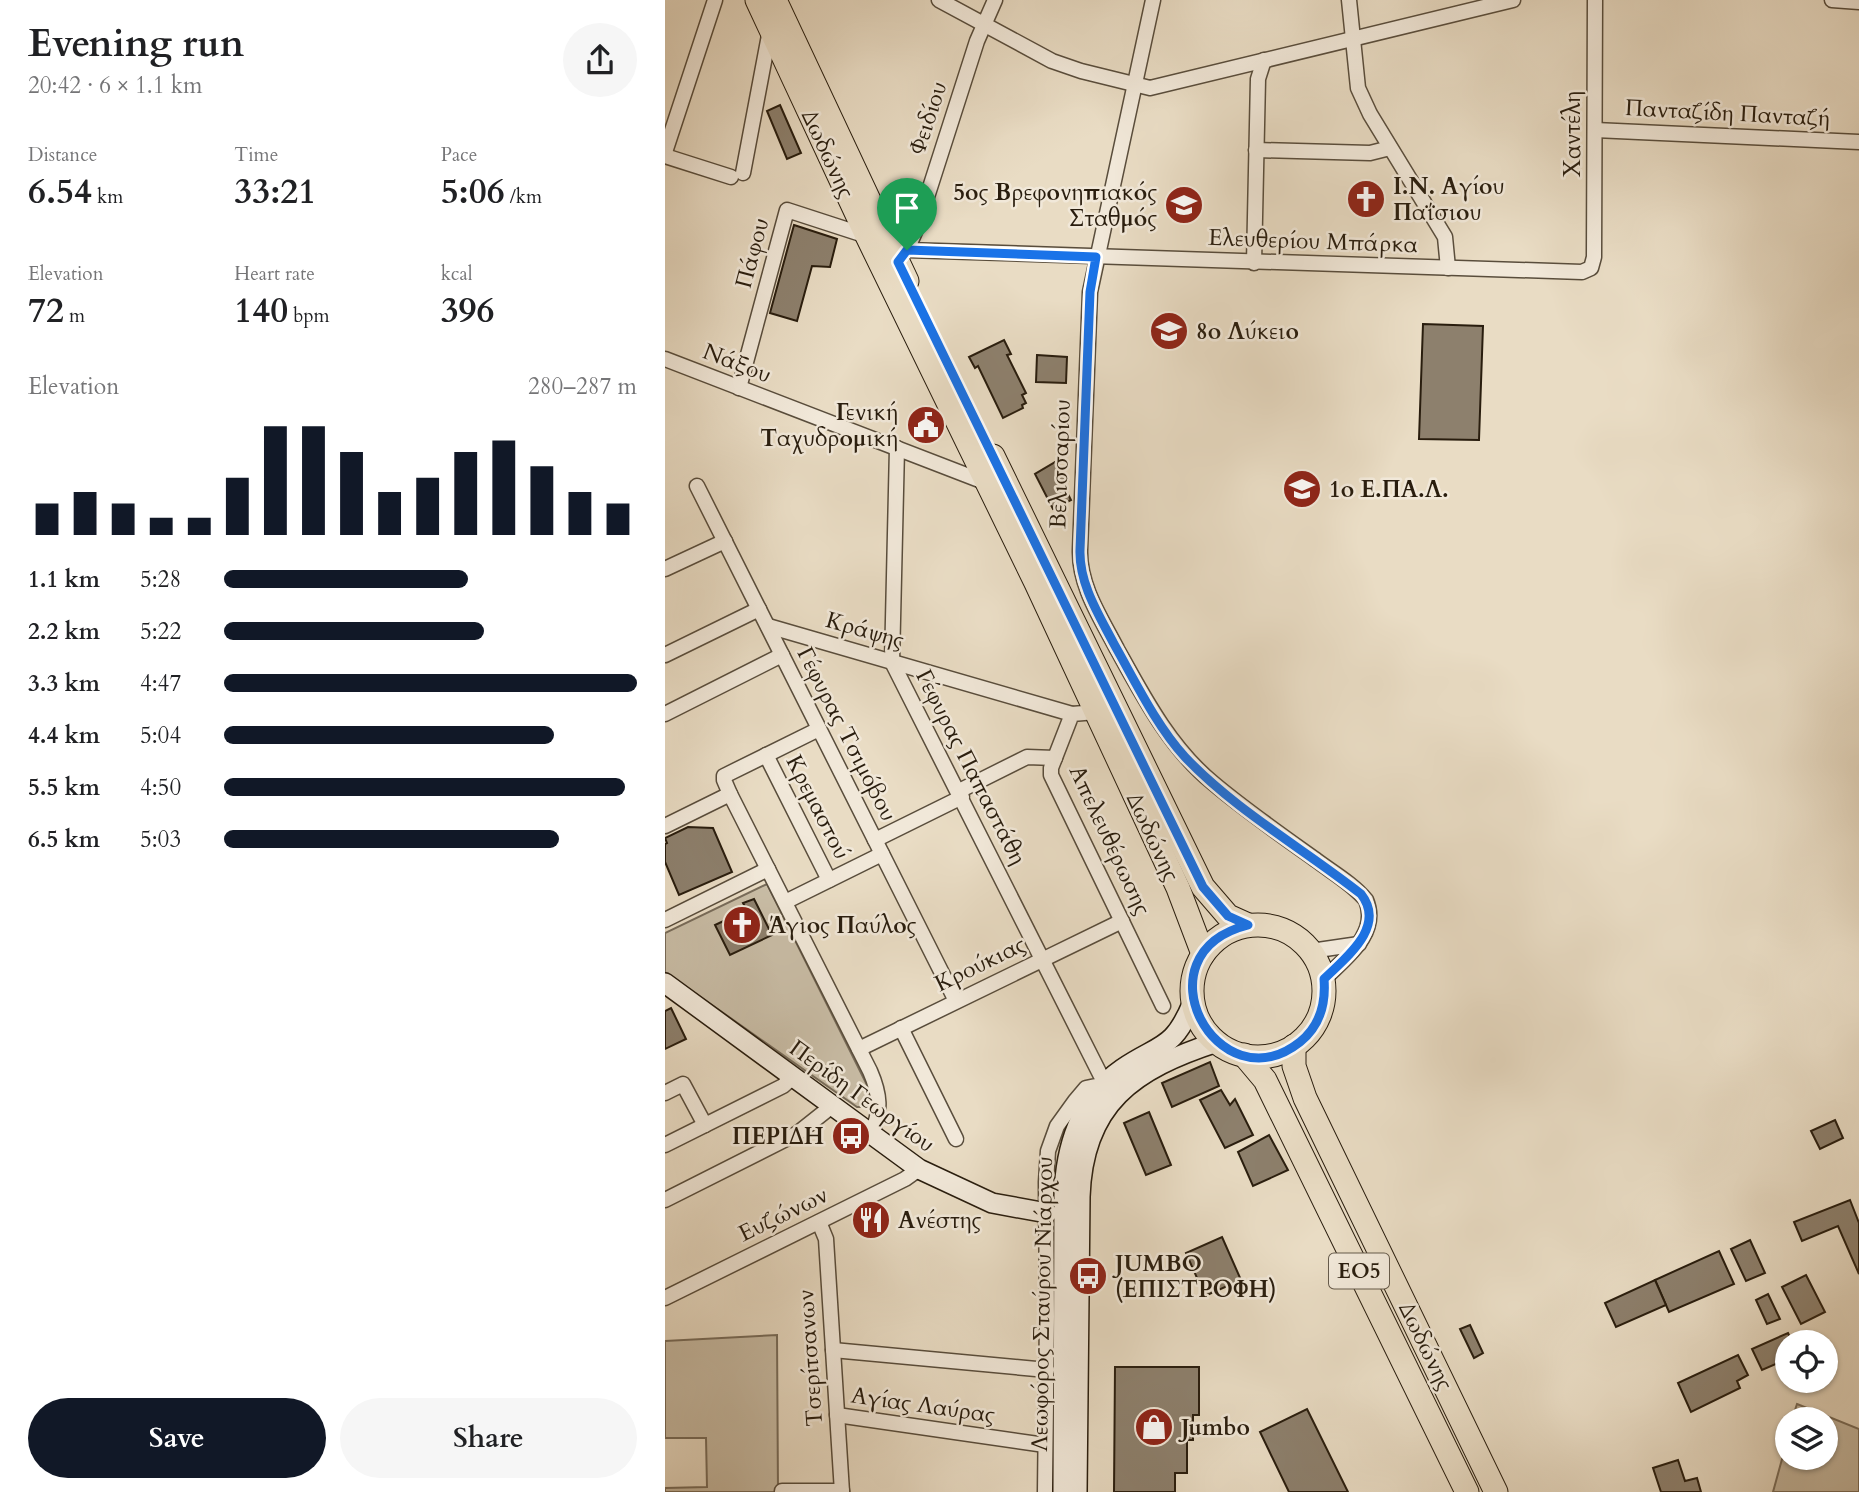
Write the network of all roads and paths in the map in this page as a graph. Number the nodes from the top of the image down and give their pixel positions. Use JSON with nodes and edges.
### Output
{"nodes":[{"id":1,"x":715,"y":0,"type":"edge"},
{"id":2,"x":757,"y":0,"type":"edge"},
{"id":3,"x":775,"y":0,"type":"edge"},
{"id":4,"x":939,"y":0,"type":"edge"},
{"id":5,"x":995,"y":0,"type":"edge"},
{"id":6,"x":1153,"y":0,"type":"edge"},
{"id":7,"x":1349,"y":0,"type":"edge"},
{"id":8,"x":1513,"y":0,"type":"edge"},
{"id":9,"x":1595,"y":0,"type":"edge"},
{"id":10,"x":1832,"y":0,"type":"edge"},
{"id":11,"x":1859,"y":2,"type":"edge"},
{"id":12,"x":983,"y":24,"type":"junction"},
{"id":13,"x":770,"y":30,"type":"junction"},
{"id":14,"x":1352,"y":38,"type":"junction"},
{"id":15,"x":1264,"y":60,"type":"junction"},
{"id":16,"x":1135,"y":85,"type":"junction"},
{"id":17,"x":1595,"y":130,"type":"junction"},
{"id":18,"x":1859,"y":142,"type":"edge"},
{"id":19,"x":1389,"y":148,"type":"junction"},
{"id":20,"x":1257,"y":150,"type":"junction"},
{"id":21,"x":665,"y":154,"type":"edge"},
{"id":22,"x":867,"y":236,"type":"junction"},
{"id":23,"x":899,"y":253,"type":"junction"},
{"id":24,"x":1096,"y":257,"type":"junction"},
{"id":25,"x":1254,"y":263,"type":"junction"},
{"id":26,"x":1448,"y":268,"type":"junction"},
{"id":27,"x":1591,"y":268,"type":"joint"},
{"id":28,"x":665,"y":359,"type":"edge"},
{"id":29,"x":739,"y":388,"type":"junction"},
{"id":30,"x":897,"y":448,"type":"junction"},
{"id":31,"x":989,"y":483,"type":"junction"},
{"id":32,"x":697,"y":486,"type":"dead end"},
{"id":33,"x":725,"y":541,"type":"junction"},
{"id":34,"x":665,"y":569,"type":"edge"},
{"id":35,"x":759,"y":609,"type":"junction"},
{"id":36,"x":768,"y":626,"type":"junction"},
{"id":37,"x":665,"y":655,"type":"edge"},
{"id":38,"x":782,"y":655,"type":"junction"},
{"id":39,"x":892,"y":662,"type":"junction"},
{"id":40,"x":1096,"y":712,"type":"junction"},
{"id":41,"x":665,"y":714,"type":"edge"},
{"id":42,"x":1072,"y":714,"type":"junction"},
{"id":43,"x":819,"y":729,"type":"junction"},
{"id":44,"x":766,"y":755,"type":"junction"},
{"id":45,"x":1055,"y":758,"type":"junction"},
{"id":46,"x":730,"y":794,"type":"junction"},
{"id":47,"x":961,"y":794,"type":"junction"},
{"id":48,"x":665,"y":826,"type":"edge"},
{"id":49,"x":875,"y":840,"type":"junction"},
{"id":50,"x":882,"y":854,"type":"junction"},
{"id":51,"x":768,"y":869,"type":"junction"},
{"id":52,"x":829,"y":880,"type":"junction"},
{"id":53,"x":785,"y":902,"type":"junction"},
{"id":54,"x":665,"y":920,"type":"edge"},
{"id":55,"x":1122,"y":921,"type":"junction"},
{"id":56,"x":1248,"y":925,"type":"junction"},
{"id":57,"x":1359,"y":944,"type":"junction"},
{"id":58,"x":1311,"y":951,"type":"junction"},
{"id":59,"x":1203,"y":954,"type":"junction"},
{"id":60,"x":1043,"y":959,"type":"junction"},
{"id":61,"x":1324,"y":979,"type":"junction"},
{"id":62,"x":665,"y":983,"type":"edge"},
{"id":63,"x":956,"y":1001,"type":"junction"},
{"id":64,"x":1193,"y":1002,"type":"junction"},
{"id":65,"x":1163,"y":1006,"type":"dead end"},
{"id":66,"x":901,"y":1028,"type":"junction"},
{"id":67,"x":1217,"y":1042,"type":"junction"},
{"id":68,"x":1294,"y":1046,"type":"junction"},
{"id":69,"x":859,"y":1049,"type":"junction"},
{"id":70,"x":1244,"y":1055,"type":"junction"},
{"id":71,"x":793,"y":1077,"type":"junction"},
{"id":72,"x":1105,"y":1084,"type":"junction"},
{"id":73,"x":665,"y":1093,"type":"edge"},
{"id":74,"x":832,"y":1105,"type":"junction"},
{"id":75,"x":705,"y":1125,"type":"junction"},
{"id":76,"x":871,"y":1134,"type":"junction"},
{"id":77,"x":956,"y":1139,"type":"dead end"},
{"id":78,"x":665,"y":1145,"type":"edge"},
{"id":79,"x":919,"y":1169,"type":"junction"},
{"id":80,"x":665,"y":1200,"type":"edge"},
{"id":81,"x":1047,"y":1213,"type":"junction"},
{"id":82,"x":819,"y":1222,"type":"junction"},
{"id":83,"x":666,"y":1294,"type":"edge"},
{"id":84,"x":832,"y":1350,"type":"junction"},
{"id":85,"x":1047,"y":1370,"type":"junction"},
{"id":86,"x":837,"y":1415,"type":"junction"},
{"id":87,"x":1045,"y":1445,"type":"junction"},
{"id":88,"x":782,"y":1491,"type":"edge"},
{"id":89,"x":842,"y":1491,"type":"edge"},
{"id":90,"x":1045,"y":1492,"type":"edge"},
{"id":91,"x":1063,"y":1492,"type":"edge"},
{"id":92,"x":1077,"y":1492,"type":"edge"},
{"id":93,"x":1467,"y":1492,"type":"edge"},
{"id":94,"x":1496,"y":1492,"type":"edge"}],
"edges":[{"from":1,"to":21,"type":"street"},
{"from":2,"to":13,"type":"main road","name":"Δωδώνης"},
{"from":3,"to":23,"type":"main road","name":"Δωδώνης"},
{"from":4,"to":12,"type":"street"},
{"from":5,"to":12,"type":"street","name":"Φειδίου"},
{"from":6,"to":16,"type":"street","name":"Βελισσαρίου"},
{"from":7,"to":14,"type":"street"},
{"from":8,"to":14,"type":"street"},
{"from":9,"to":17,"type":"street","name":"Χαντέλη"},
{"from":10,"to":11,"type":"street"},
{"from":12,"to":16,"type":"street"},
{"from":12,"to":23,"type":"street","name":"Φειδίου"},
{"from":13,"to":21,"type":"street"},
{"from":13,"to":22,"type":"main road","name":"Δωδώνης"},
{"from":14,"to":15,"type":"street"},
{"from":14,"to":19,"type":"street"},
{"from":15,"to":16,"type":"street"},
{"from":15,"to":20,"type":"street"},
{"from":16,"to":24,"type":"street","name":"Βελισσαρίου"},
{"from":17,"to":18,"type":"street","name":"Πανταζίδη Πανταζή"},
{"from":17,"to":27,"type":"street","name":"Χαντέλη"},
{"from":19,"to":20,"type":"street"},
{"from":19,"to":26,"type":"street"},
{"from":20,"to":25,"type":"street"},
{"from":22,"to":29,"type":"street","name":"Πάφου"},
{"from":22,"to":31,"type":"main road","name":"Δωδώνης"},
{"from":23,"to":24,"type":"street","name":"Ελευθερίου Μπάρκα"},
{"from":23,"to":56,"type":"main road","name":"Δωδώνης"},
{"from":24,"to":25,"type":"street","name":"Ελευθερίου Μπάρκα"},
{"from":24,"to":57,"type":"street","name":"Βελισσαρίου"},
{"from":25,"to":26,"type":"street","name":"Ελευθερίου Μπάρκα"},
{"from":26,"to":27,"type":"street","name":"Ελευθερίου Μπάρκα"},
{"from":28,"to":29,"type":"street","name":"Νάξου"},
{"from":29,"to":30,"type":"street","name":"Νάξου"},
{"from":30,"to":31,"type":"street","name":"Νάξου"},
{"from":30,"to":39,"type":"street","name":"Γέφυρας Παπαστάθη"},
{"from":31,"to":40,"type":"main road","name":"Δωδώνης"},
{"from":32,"to":33,"type":"street","name":"Γέφυρας Τσιμόβου"},
{"from":33,"to":34,"type":"street"},
{"from":33,"to":35,"type":"street","name":"Γέφυρας Τσιμόβου"},
{"from":35,"to":36,"type":"street","name":"Γέφυρας Τσιμόβου"},
{"from":35,"to":37,"type":"street"},
{"from":36,"to":38,"type":"street","name":"Γέφυρας Τσιμόβου"},
{"from":36,"to":39,"type":"street","name":"Κράψης"},
{"from":38,"to":41,"type":"street"},
{"from":38,"to":43,"type":"street","name":"Γέφυρας Τσιμόβου"},
{"from":39,"to":42,"type":"street","name":"Κράψης"},
{"from":39,"to":47,"type":"street","name":"Γέφυρας Παπαστάθη"},
{"from":40,"to":42,"type":"street"},
{"from":40,"to":59,"type":"main road","name":"Δωδώνης"},
{"from":42,"to":45,"type":"street","name":"Απελευθέρωσης"},
{"from":43,"to":44,"type":"street"},
{"from":43,"to":49,"type":"street","name":"Γέφυρας Τσιμόβου"},
{"from":44,"to":46,"type":"street"},
{"from":44,"to":52,"type":"street","name":"Κρεμαστού"},
{"from":45,"to":47,"type":"street"},
{"from":45,"to":55,"type":"street","name":"Απελευθέρωσης"},
{"from":46,"to":48,"type":"street"},
{"from":46,"to":51,"type":"street"},
{"from":47,"to":49,"type":"street"},
{"from":47,"to":60,"type":"street","name":"Γέφυρας Παπαστάθη"},
{"from":49,"to":50,"type":"street","name":"Γέφυρας Τσιμόβου"},
{"from":50,"to":52,"type":"street"},
{"from":50,"to":63,"type":"street","name":"Γέφυρας Τσιμόβου"},
{"from":51,"to":53,"type":"street"},
{"from":51,"to":54,"type":"street"},
{"from":52,"to":53,"type":"street"},
{"from":53,"to":69,"type":"street"},
{"from":55,"to":60,"type":"street","name":"Κρούκιας"},
{"from":55,"to":65,"type":"street","name":"Απελευθέρωσης"},
{"from":56,"to":58,"type":"main road","name":"Δωδώνης"},
{"from":56,"to":59,"type":"main road"},
{"from":57,"to":58,"type":"street"},
{"from":57,"to":61,"type":"street"},
{"from":58,"to":61,"type":"main road","name":"Δωδώνης"},
{"from":59,"to":64,"type":"main road"},
{"from":60,"to":63,"type":"street","name":"Κρούκιας"},
{"from":60,"to":72,"type":"street","name":"Γέφυρας Παπαστάθη"},
{"from":61,"to":68,"type":"main road"},
{"from":62,"to":71,"type":"main road","name":"Περίδη Γεωργίου"},
{"from":63,"to":66,"type":"street","name":"Κρούκιας"},
{"from":64,"to":67,"type":"main road","name":"Δωδώνης","number":"ΕΟ5"},
{"from":64,"to":72,"type":"main road","name":"Λεωφόρος Σταύρου Νιάρχου"},
{"from":66,"to":69,"type":"street","name":"Κρούκιας"},
{"from":66,"to":77,"type":"street"},
{"from":67,"to":70,"type":"main road","name":"Δωδώνης","number":"ΕΟ5"},
{"from":67,"to":92,"type":"main road","name":"Λεωφόρος Σταύρου Νιάρχου"},
{"from":68,"to":70,"type":"main road"},
{"from":68,"to":94,"type":"main road","name":"Δωδώνης","number":"ΕΟ5"},
{"from":69,"to":76,"type":"street"},
{"from":70,"to":93,"type":"main road","name":"Δωδώνης","number":"ΕΟ5"},
{"from":71,"to":74,"type":"main road","name":"Περίδη Γεωργίου"},
{"from":71,"to":75,"type":"street"},
{"from":72,"to":81,"type":"street"},
{"from":72,"to":91,"type":"main road","name":"Λεωφόρος Σταύρου Νιάρχου"},
{"from":73,"to":75,"type":"street"},
{"from":74,"to":76,"type":"main road","name":"Περίδη Γεωργίου"},
{"from":74,"to":80,"type":"street"},
{"from":75,"to":78,"type":"street"},
{"from":76,"to":79,"type":"main road","name":"Περίδη Γεωργίου"},
{"from":79,"to":81,"type":"main road","name":"Περίδη Γεωργίου"},
{"from":79,"to":82,"type":"street","name":"Ευζώνων"},
{"from":81,"to":85,"type":"street"},
{"from":82,"to":83,"type":"street","name":"Ευζώνων"},
{"from":82,"to":84,"type":"street","name":"Τσερίτσανων"},
{"from":84,"to":85,"type":"street"},
{"from":84,"to":86,"type":"street","name":"Τσερίτσανων"},
{"from":85,"to":87,"type":"street"},
{"from":86,"to":87,"type":"street","name":"Αγίας Λαύρας"},
{"from":86,"to":89,"type":"street","name":"Τσερίτσανων"},
{"from":87,"to":90,"type":"street"},
{"from":88,"to":89,"type":"street"}]}
